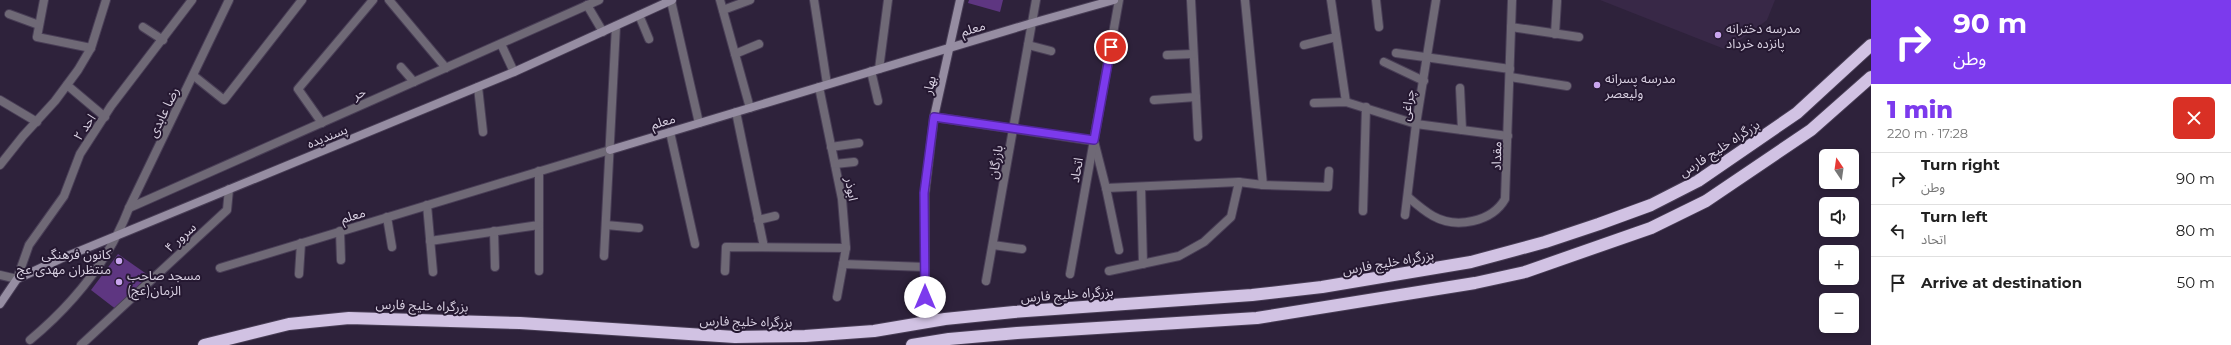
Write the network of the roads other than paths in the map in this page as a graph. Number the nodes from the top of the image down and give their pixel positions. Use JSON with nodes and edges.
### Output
{"nodes":[{"id":1,"x":44,"y":0,"type":"edge"},
{"id":2,"x":106,"y":0,"type":"edge"},
{"id":3,"x":229,"y":0,"type":"edge"},
{"id":4,"x":302,"y":0,"type":"edge"},
{"id":5,"x":373,"y":0,"type":"edge"},
{"id":6,"x":389,"y":0,"type":"edge"},
{"id":7,"x":599,"y":0,"type":"edge"},
{"id":8,"x":671,"y":0,"type":"edge"},
{"id":9,"x":720,"y":0,"type":"edge"},
{"id":10,"x":750,"y":0,"type":"edge"},
{"id":11,"x":814,"y":0,"type":"edge"},
{"id":12,"x":888,"y":0,"type":"edge"},
{"id":13,"x":960,"y":0,"type":"edge"},
{"id":14,"x":1036,"y":0,"type":"edge"},
{"id":15,"x":1114,"y":0,"type":"edge"},
{"id":16,"x":1119,"y":0,"type":"edge"},
{"id":17,"x":1191,"y":0,"type":"edge"},
{"id":18,"x":1245,"y":0,"type":"edge"},
{"id":19,"x":1330,"y":0,"type":"edge"},
{"id":20,"x":1376,"y":0,"type":"edge"},
{"id":21,"x":1436,"y":0,"type":"edge"},
{"id":22,"x":1512,"y":0,"type":"edge"},
{"id":23,"x":189,"y":1,"type":"edge"},
{"id":24,"x":1557,"y":1,"type":"edge"},
{"id":25,"x":587,"y":5,"type":"junction"},
{"id":26,"x":723,"y":10,"type":"junction"},
{"id":27,"x":9,"y":14,"type":"dead end"},
{"id":28,"x":639,"y":15,"type":"junction"},
{"id":29,"x":1032,"y":23,"type":"junction"},
{"id":30,"x":39,"y":25,"type":"junction"},
{"id":31,"x":143,"y":26,"type":"dead end"},
{"id":32,"x":616,"y":26,"type":"junction"},
{"id":33,"x":1380,"y":27,"type":"dead end"},
{"id":34,"x":1511,"y":27,"type":"junction"},
{"id":35,"x":603,"y":32,"type":"junction"},
{"id":36,"x":1555,"y":34,"type":"junction"},
{"id":37,"x":1336,"y":37,"type":"junction"},
{"id":38,"x":1579,"y":37,"type":"dead end"},
{"id":39,"x":649,"y":39,"type":"dead end"},
{"id":40,"x":163,"y":40,"type":"junction"},
{"id":41,"x":500,"y":44,"type":"junction"},
{"id":42,"x":759,"y":44,"type":"dead end"},
{"id":43,"x":1028,"y":45,"type":"junction"},
{"id":44,"x":1304,"y":45,"type":"dead end"},
{"id":45,"x":1871,"y":45,"type":"edge"},
{"id":46,"x":91,"y":48,"type":"junction"},
{"id":47,"x":950,"y":48,"type":"junction"},
{"id":48,"x":1051,"y":50,"type":"dead end"},
{"id":49,"x":1396,"y":53,"type":"dead end"},
{"id":50,"x":735,"y":54,"type":"junction"},
{"id":51,"x":1193,"y":54,"type":"junction"},
{"id":52,"x":1166,"y":55,"type":"dead end"},
{"id":53,"x":1428,"y":57,"type":"junction"},
{"id":54,"x":1384,"y":62,"type":"dead end"},
{"id":55,"x":401,"y":67,"type":"dead end"},
{"id":56,"x":446,"y":68,"type":"junction"},
{"id":57,"x":875,"y":70,"type":"junction"},
{"id":58,"x":514,"y":72,"type":"junction"},
{"id":59,"x":1510,"y":73,"type":"junction"},
{"id":60,"x":194,"y":76,"type":"junction"},
{"id":61,"x":1871,"y":76,"type":"edge"},
{"id":62,"x":1424,"y":81,"type":"junction"},
{"id":63,"x":414,"y":82,"type":"junction"},
{"id":64,"x":827,"y":84,"type":"junction"},
{"id":65,"x":67,"y":85,"type":"junction"},
{"id":66,"x":1567,"y":86,"type":"dead end"},
{"id":67,"x":478,"y":87,"type":"junction"},
{"id":68,"x":819,"y":87,"type":"junction"},
{"id":69,"x":1460,"y":88,"type":"dead end"},
{"id":70,"x":1196,"y":97,"type":"junction"},
{"id":71,"x":0,"y":100,"type":"edge"},
{"id":72,"x":1154,"y":100,"type":"dead end"},
{"id":73,"x":878,"y":101,"type":"dead end"},
{"id":74,"x":1346,"y":102,"type":"junction"},
{"id":75,"x":1314,"y":103,"type":"dead end"},
{"id":76,"x":1366,"y":107,"type":"junction"},
{"id":77,"x":750,"y":108,"type":"junction"},
{"id":78,"x":736,"y":112,"type":"junction"},
{"id":79,"x":105,"y":117,"type":"junction"},
{"id":80,"x":934,"y":117,"type":"junction"},
{"id":81,"x":37,"y":122,"type":"junction"},
{"id":82,"x":322,"y":123,"type":"junction"},
{"id":83,"x":700,"y":123,"type":"junction"},
{"id":84,"x":1416,"y":124,"type":"junction"},
{"id":85,"x":1013,"y":128,"type":"junction"},
{"id":86,"x":1462,"y":130,"type":"junction"},
{"id":87,"x":483,"y":132,"type":"dead end"},
{"id":88,"x":670,"y":132,"type":"junction"},
{"id":89,"x":1508,"y":136,"type":"junction"},
{"id":90,"x":1198,"y":137,"type":"dead end"},
{"id":91,"x":1094,"y":140,"type":"junction"},
{"id":92,"x":859,"y":143,"type":"dead end"},
{"id":93,"x":831,"y":147,"type":"junction"},
{"id":94,"x":610,"y":150,"type":"junction"},
{"id":95,"x":854,"y":162,"type":"dead end"},
{"id":96,"x":835,"y":164,"type":"junction"},
{"id":97,"x":0,"y":165,"type":"edge"},
{"id":98,"x":1329,"y":170,"type":"dead end"},
{"id":99,"x":539,"y":171,"type":"junction"},
{"id":100,"x":1239,"y":182,"type":"junction"},
{"id":101,"x":1263,"y":185,"type":"junction"},
{"id":102,"x":1141,"y":187,"type":"junction"},
{"id":103,"x":1106,"y":188,"type":"junction"},
{"id":104,"x":229,"y":189,"type":"junction"},
{"id":105,"x":1408,"y":197,"type":"junction"},
{"id":106,"x":427,"y":205,"type":"junction"},
{"id":107,"x":129,"y":208,"type":"junction"},
{"id":108,"x":1363,"y":211,"type":"dead end"},
{"id":109,"x":1405,"y":215,"type":"dead end"},
{"id":110,"x":775,"y":216,"type":"dead end"},
{"id":111,"x":387,"y":217,"type":"junction"},
{"id":112,"x":758,"y":220,"type":"junction"},
{"id":113,"x":606,"y":224,"type":"junction"},
{"id":114,"x":539,"y":225,"type":"junction"},
{"id":115,"x":639,"y":228,"type":"dead end"},
{"id":116,"x":340,"y":231,"type":"junction"},
{"id":117,"x":494,"y":231,"type":"junction"},
{"id":118,"x":119,"y":234,"type":"junction"},
{"id":119,"x":430,"y":241,"type":"junction"},
{"id":120,"x":301,"y":243,"type":"junction"},
{"id":121,"x":695,"y":244,"type":"dead end"},
{"id":122,"x":993,"y":245,"type":"junction"},
{"id":123,"x":392,"y":247,"type":"dead end"},
{"id":124,"x":764,"y":247,"type":"junction"},
{"id":125,"x":846,"y":248,"type":"junction"},
{"id":126,"x":1022,"y":248,"type":"dead end"},
{"id":127,"x":1119,"y":250,"type":"dead end"},
{"id":128,"x":604,"y":256,"type":"dead end"},
{"id":129,"x":341,"y":260,"type":"dead end"},
{"id":130,"x":843,"y":264,"type":"junction"},
{"id":131,"x":1143,"y":264,"type":"junction"},
{"id":132,"x":495,"y":267,"type":"dead end"},
{"id":133,"x":925,"y":267,"type":"junction"},
{"id":134,"x":220,"y":268,"type":"dead end"},
{"id":135,"x":539,"y":271,"type":"dead end"},
{"id":136,"x":725,"y":271,"type":"dead end"},
{"id":137,"x":1109,"y":271,"type":"dead end"},
{"id":138,"x":433,"y":272,"type":"dead end"},
{"id":139,"x":299,"y":274,"type":"dead end"},
{"id":140,"x":1070,"y":274,"type":"dead end"},
{"id":141,"x":0,"y":275,"type":"edge"},
{"id":142,"x":17,"y":280,"type":"junction"},
{"id":143,"x":986,"y":281,"type":"dead end"},
{"id":144,"x":837,"y":297,"type":"dead end"},
{"id":145,"x":925,"y":297,"type":"dead end"},
{"id":146,"x":0,"y":304,"type":"edge"},
{"id":147,"x":30,"y":340,"type":"dead end"},
{"id":148,"x":81,"y":345,"type":"edge"},
{"id":149,"x":204,"y":345,"type":"edge"},
{"id":150,"x":912,"y":345,"type":"edge"}],
"edges":[{"from":1,"to":30,"type":"street"},
{"from":2,"to":46,"type":"street"},
{"from":3,"to":60,"type":"street","name":"رضا عابدی"},
{"from":4,"to":60,"type":"street"},
{"from":5,"to":82,"type":"street"},
{"from":6,"to":56,"type":"street"},
{"from":7,"to":25,"type":"street","name":"حر"},
{"from":8,"to":28,"type":"street","name":"پسندیده"},
{"from":8,"to":83,"type":"street"},
{"from":9,"to":26,"type":"street"},
{"from":10,"to":26,"type":"street"},
{"from":11,"to":64,"type":"street"},
{"from":12,"to":57,"type":"street"},
{"from":13,"to":47,"type":"street","name":"بهار"},
{"from":14,"to":29,"type":"street","name":"بازرگان"},
{"from":15,"to":29,"type":"street","name":"معلم"},
{"from":16,"to":91,"type":"street","name":"اتحاد"},
{"from":17,"to":51,"type":"street"},
{"from":18,"to":101,"type":"street"},
{"from":19,"to":37,"type":"street"},
{"from":20,"to":33,"type":"street"},
{"from":21,"to":53,"type":"street","name":"چراغی"},
{"from":22,"to":34,"type":"street","name":"مقداد"},
{"from":23,"to":40,"type":"street","name":"احد ۲"},
{"from":24,"to":36,"type":"street"},
{"from":25,"to":35,"type":"street"},
{"from":25,"to":41,"type":"street","name":"حر"},
{"from":26,"to":50,"type":"street"},
{"from":27,"to":30,"type":"street"},
{"from":28,"to":32,"type":"street","name":"پسندیده"},
{"from":28,"to":39,"type":"street"},
{"from":29,"to":43,"type":"street","name":"بازرگان"},
{"from":29,"to":47,"type":"street","name":"معلم"},
{"from":30,"to":46,"type":"street"},
{"from":31,"to":40,"type":"street"},
{"from":32,"to":35,"type":"street","name":"پسندیده"},
{"from":32,"to":94,"type":"street"},
{"from":34,"to":36,"type":"street"},
{"from":34,"to":59,"type":"street","name":"مقداد"},
{"from":35,"to":58,"type":"street","name":"پسندیده"},
{"from":36,"to":38,"type":"street"},
{"from":37,"to":44,"type":"street"},
{"from":37,"to":74,"type":"street"},
{"from":40,"to":79,"type":"street","name":"احد ۲"},
{"from":41,"to":56,"type":"street","name":"حر"},
{"from":41,"to":58,"type":"street"},
{"from":42,"to":50,"type":"street"},
{"from":43,"to":48,"type":"street"},
{"from":43,"to":85,"type":"street","name":"بازرگان"},
{"from":45,"to":149,"type":"highway","name":"بزرگراه خلیج فارس"},
{"from":46,"to":65,"type":"street"},
{"from":47,"to":57,"type":"street","name":"معلم"},
{"from":47,"to":80,"type":"street","name":"بهار"},
{"from":49,"to":53,"type":"street"},
{"from":50,"to":77,"type":"street"},
{"from":51,"to":52,"type":"street"},
{"from":51,"to":70,"type":"street"},
{"from":53,"to":59,"type":"street"},
{"from":53,"to":62,"type":"street","name":"چراغی"},
{"from":54,"to":62,"type":"street"},
{"from":55,"to":63,"type":"street"},
{"from":56,"to":63,"type":"street","name":"حر"},
{"from":57,"to":64,"type":"street","name":"معلم"},
{"from":57,"to":73,"type":"street"},
{"from":58,"to":67,"type":"street","name":"پسندیده"},
{"from":59,"to":66,"type":"street"},
{"from":59,"to":89,"type":"street","name":"مقداد"},
{"from":60,"to":107,"type":"street","name":"رضا عابدی"},
{"from":61,"to":150,"type":"highway"},
{"from":62,"to":84,"type":"street","name":"چراغی"},
{"from":63,"to":82,"type":"street","name":"حر"},
{"from":64,"to":68,"type":"street","name":"معلم"},
{"from":65,"to":79,"type":"street"},
{"from":65,"to":81,"type":"street"},
{"from":67,"to":87,"type":"street"},
{"from":67,"to":104,"type":"street","name":"پسندیده"},
{"from":68,"to":77,"type":"street","name":"معلم"},
{"from":68,"to":93,"type":"street","name":"ابوذر"},
{"from":69,"to":86,"type":"street"},
{"from":70,"to":72,"type":"street"},
{"from":70,"to":90,"type":"street"},
{"from":71,"to":81,"type":"street"},
{"from":74,"to":75,"type":"street"},
{"from":74,"to":76,"type":"street"},
{"from":76,"to":84,"type":"street"},
{"from":76,"to":108,"type":"street"},
{"from":77,"to":78,"type":"street","name":"معلم"},
{"from":78,"to":83,"type":"street","name":"معلم"},
{"from":78,"to":112,"type":"street"},
{"from":79,"to":142,"type":"street","name":"احد ۲"},
{"from":80,"to":85,"type":"street"},
{"from":80,"to":133,"type":"street","name":"بهار"},
{"from":81,"to":97,"type":"street"},
{"from":82,"to":107,"type":"street","name":"حر"},
{"from":83,"to":88,"type":"street","name":"معلم"},
{"from":84,"to":86,"type":"street"},
{"from":84,"to":105,"type":"street","name":"چراغی"},
{"from":85,"to":91,"type":"street"},
{"from":85,"to":122,"type":"street","name":"بازرگان"},
{"from":86,"to":89,"type":"street"},
{"from":88,"to":94,"type":"street","name":"معلم"},
{"from":88,"to":121,"type":"street"},
{"from":89,"to":105,"type":"street","name":"مقداد"},
{"from":91,"to":103,"type":"street"},
{"from":91,"to":140,"type":"street","name":"اتحاد"},
{"from":92,"to":93,"type":"street"},
{"from":93,"to":96,"type":"street","name":"ابوذر"},
{"from":94,"to":99,"type":"street","name":"معلم"},
{"from":94,"to":113,"type":"street"},
{"from":95,"to":96,"type":"street"},
{"from":96,"to":125,"type":"street","name":"ابوذر"},
{"from":98,"to":101,"type":"street"},
{"from":99,"to":106,"type":"street","name":"معلم"},
{"from":99,"to":114,"type":"street"},
{"from":100,"to":101,"type":"street"},
{"from":100,"to":102,"type":"street"},
{"from":100,"to":131,"type":"street"},
{"from":102,"to":103,"type":"street"},
{"from":102,"to":131,"type":"street"},
{"from":103,"to":127,"type":"street"},
{"from":104,"to":118,"type":"street","name":"پسندیده"},
{"from":104,"to":148,"type":"street","name":"سرور ۴"},
{"from":105,"to":109,"type":"street","name":"چراغی"},
{"from":106,"to":111,"type":"street","name":"معلم"},
{"from":106,"to":119,"type":"street"},
{"from":107,"to":118,"type":"street","name":"رضا عابدی"},
{"from":110,"to":112,"type":"street"},
{"from":111,"to":116,"type":"street","name":"معلم"},
{"from":111,"to":123,"type":"street"},
{"from":112,"to":124,"type":"street"},
{"from":113,"to":115,"type":"street"},
{"from":113,"to":128,"type":"street"},
{"from":114,"to":117,"type":"street"},
{"from":114,"to":135,"type":"street"},
{"from":116,"to":120,"type":"street","name":"معلم"},
{"from":116,"to":129,"type":"street"},
{"from":117,"to":119,"type":"street"},
{"from":117,"to":132,"type":"street"},
{"from":118,"to":142,"type":"street","name":"پسندیده"},
{"from":118,"to":147,"type":"street","name":"رضا عابدی"},
{"from":119,"to":138,"type":"street"},
{"from":120,"to":134,"type":"street","name":"معلم"},
{"from":120,"to":139,"type":"street"},
{"from":122,"to":126,"type":"street"},
{"from":122,"to":143,"type":"street","name":"بازرگان"},
{"from":124,"to":125,"type":"street"},
{"from":124,"to":136,"type":"street"},
{"from":125,"to":130,"type":"street","name":"ابوذر"},
{"from":130,"to":133,"type":"street"},
{"from":130,"to":144,"type":"street","name":"ابوذر"},
{"from":131,"to":137,"type":"street"},
{"from":133,"to":145,"type":"street","name":"بهار"},
{"from":141,"to":142,"type":"street"},
{"from":142,"to":146,"type":"street"}]}
